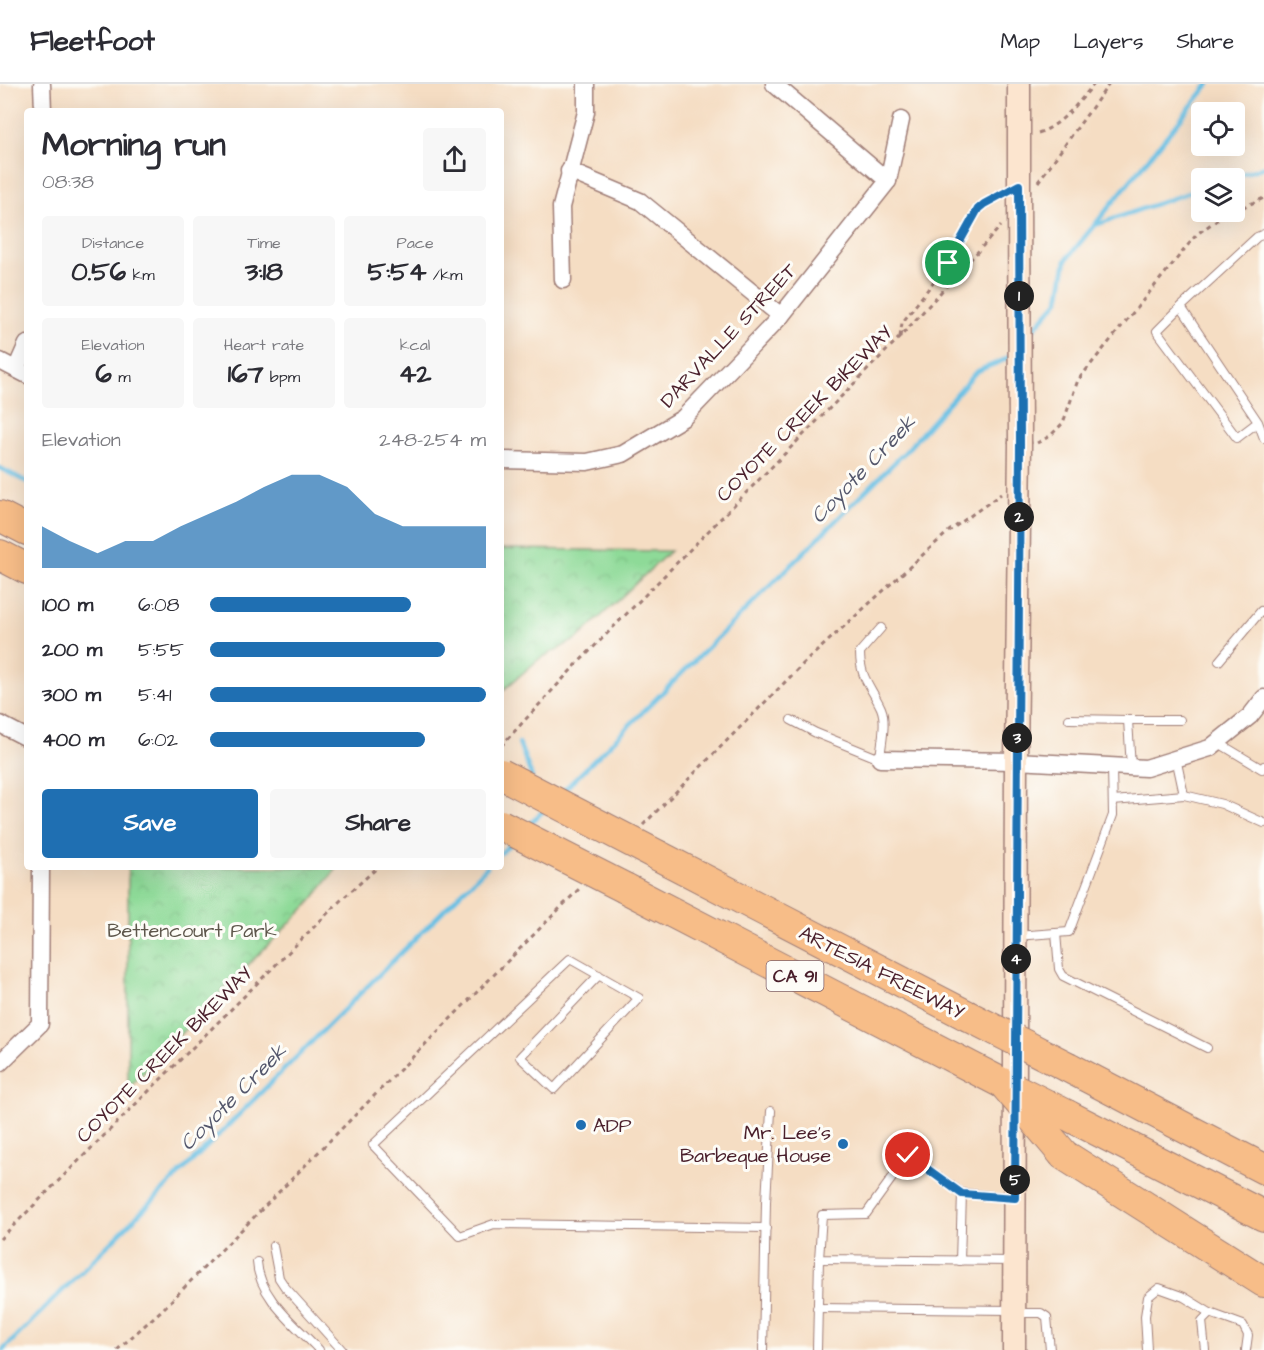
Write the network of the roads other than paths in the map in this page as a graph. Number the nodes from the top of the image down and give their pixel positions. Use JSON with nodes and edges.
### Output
{"nodes":[{"id":1,"x":42,"y":84,"type":"edge"},
{"id":2,"x":586,"y":84,"type":"edge"},
{"id":3,"x":774,"y":84,"type":"edge"},
{"id":4,"x":1019,"y":84,"type":"edge"},
{"id":5,"x":42,"y":108,"type":"edge"},
{"id":6,"x":901,"y":120,"type":"dead end"},
{"id":7,"x":569,"y":171,"type":"junction"},
{"id":8,"x":888,"y":181,"type":"junction"},
{"id":9,"x":1264,"y":234,"type":"edge"},
{"id":10,"x":563,"y":280,"type":"dead end"},
{"id":11,"x":1180,"y":307,"type":"junction"},
{"id":12,"x":781,"y":316,"type":"junction"},
{"id":13,"x":0,"y":361,"type":"edge"},
{"id":14,"x":21,"y":372,"type":"edge"},
{"id":15,"x":1258,"y":422,"type":"junction"},
{"id":16,"x":1264,"y":438,"type":"edge"},
{"id":17,"x":504,"y":460,"type":"edge"},
{"id":18,"x":0,"y":516,"type":"edge"},
{"id":19,"x":24,"y":528,"type":"edge"},
{"id":20,"x":0,"y":538,"type":"edge"},
{"id":21,"x":24,"y":550,"type":"edge"},
{"id":22,"x":0,"y":555,"type":"edge"},
{"id":23,"x":24,"y":567,"type":"edge"},
{"id":24,"x":0,"y":569,"type":"edge"},
{"id":25,"x":24,"y":581,"type":"edge"},
{"id":26,"x":1263,"y":610,"type":"edge"},
{"id":27,"x":881,"y":628,"type":"dead end"},
{"id":28,"x":1219,"y":661,"type":"dead end"},
{"id":29,"x":1264,"y":698,"type":"edge"},
{"id":30,"x":1069,"y":719,"type":"dead end"},
{"id":31,"x":791,"y":720,"type":"dead end"},
{"id":32,"x":1128,"y":720,"type":"junction"},
{"id":33,"x":1180,"y":720,"type":"dead end"},
{"id":34,"x":0,"y":724,"type":"edge"},
{"id":35,"x":24,"y":736,"type":"edge"},
{"id":36,"x":1217,"y":742,"type":"junction"},
{"id":37,"x":1176,"y":758,"type":"junction"},
{"id":38,"x":880,"y":759,"type":"junction"},
{"id":39,"x":1016,"y":761,"type":"junction"},
{"id":40,"x":1264,"y":766,"type":"edge"},
{"id":41,"x":1112,"y":767,"type":"junction"},
{"id":42,"x":1131,"y":768,"type":"junction"},
{"id":43,"x":504,"y":776,"type":"edge"},
{"id":44,"x":1184,"y":795,"type":"junction"},
{"id":45,"x":1113,"y":801,"type":"junction"},
{"id":46,"x":1264,"y":823,"type":"edge"},
{"id":47,"x":504,"y":827,"type":"edge"},
{"id":48,"x":41,"y":870,"type":"edge"},
{"id":49,"x":1056,"y":933,"type":"junction"},
{"id":50,"x":1016,"y":936,"type":"junction"},
{"id":51,"x":599,"y":975,"type":"junction"},
{"id":52,"x":1207,"y":1048,"type":"dead end"},
{"id":53,"x":0,"y":1063,"type":"edge"},
{"id":54,"x":1004,"y":1084,"type":"junction"},
{"id":55,"x":771,"y":1111,"type":"dead end"},
{"id":56,"x":1264,"y":1169,"type":"edge"},
{"id":57,"x":962,"y":1194,"type":"junction"},
{"id":58,"x":1015,"y":1198,"type":"junction"},
{"id":59,"x":1264,"y":1216,"type":"edge"},
{"id":60,"x":766,"y":1228,"type":"junction"},
{"id":61,"x":273,"y":1246,"type":"dead end"},
{"id":62,"x":819,"y":1259,"type":"junction"},
{"id":63,"x":960,"y":1261,"type":"junction"},
{"id":64,"x":1014,"y":1261,"type":"junction"},
{"id":65,"x":257,"y":1262,"type":"dead end"},
{"id":66,"x":1264,"y":1282,"type":"edge"},
{"id":67,"x":817,"y":1308,"type":"junction"},
{"id":68,"x":1014,"y":1311,"type":"junction"},
{"id":69,"x":1210,"y":1313,"type":"junction"},
{"id":70,"x":319,"y":1350,"type":"edge"},
{"id":71,"x":342,"y":1350,"type":"edge"},
{"id":72,"x":763,"y":1350,"type":"edge"},
{"id":73,"x":817,"y":1350,"type":"edge"},
{"id":74,"x":1014,"y":1350,"type":"edge"},
{"id":75,"x":1050,"y":1350,"type":"edge"},
{"id":76,"x":1147,"y":1350,"type":"edge"},
{"id":77,"x":1205,"y":1350,"type":"edge"},
{"id":78,"x":1246,"y":1350,"type":"edge"}],
"edges":[{"from":1,"to":5,"type":"street"},
{"from":2,"to":7,"type":"street"},
{"from":3,"to":8,"type":"street"},
{"from":4,"to":39,"type":"main road","bridge":true},
{"from":6,"to":8,"type":"street","name":"DARVALLE STREET"},
{"from":7,"to":10,"type":"street"},
{"from":7,"to":12,"type":"street"},
{"from":8,"to":12,"type":"street","name":"DARVALLE STREET"},
{"from":9,"to":11,"type":"lane"},
{"from":11,"to":15,"type":"lane"},
{"from":11,"to":15,"type":"lane"},
{"from":12,"to":17,"type":"street","name":"DARVALLE STREET"},
{"from":13,"to":14,"type":"street"},
{"from":15,"to":16,"type":"lane"},
{"from":18,"to":19,"type":"highway"},
{"from":20,"to":21,"type":"highway"},
{"from":22,"to":23,"type":"highway"},
{"from":24,"to":25,"type":"highway"},
{"from":26,"to":28,"type":"lane"},
{"from":27,"to":38,"type":"lane"},
{"from":29,"to":36,"type":"street"},
{"from":30,"to":32,"type":"lane"},
{"from":31,"to":38,"type":"lane"},
{"from":32,"to":33,"type":"lane"},
{"from":32,"to":42,"type":"lane"},
{"from":34,"to":35,"type":"street"},
{"from":36,"to":37,"type":"street"},
{"from":36,"to":40,"type":"lane"},
{"from":37,"to":42,"type":"street"},
{"from":37,"to":44,"type":"lane"},
{"from":38,"to":39,"type":"street"},
{"from":39,"to":41,"type":"street"},
{"from":39,"to":50,"type":"main road"},
{"from":41,"to":42,"type":"street"},
{"from":41,"to":45,"type":"lane"},
{"from":43,"to":56,"type":"highway","name":"ARTESIA FREEWAY","number":"CA 91","bridge":true},
{"from":44,"to":45,"type":"lane"},
{"from":44,"to":46,"type":"lane"},
{"from":45,"to":49,"type":"lane"},
{"from":47,"to":54,"type":"highway","number":"CA 91","bridge":true},
{"from":48,"to":53,"type":"street"},
{"from":49,"to":50,"type":"lane"},
{"from":49,"to":52,"type":"lane"},
{"from":50,"to":58,"type":"main road"},
{"from":51,"to":51,"type":"lane"},
{"from":51,"to":60,"type":"lane"},
{"from":54,"to":59,"type":"highway","number":"CA 91","bridge":true},
{"from":54,"to":66,"type":"highway","bridge":true},
{"from":55,"to":60,"type":"lane"},
{"from":57,"to":58,"type":"lane"},
{"from":57,"to":62,"type":"lane"},
{"from":57,"to":63,"type":"lane"},
{"from":58,"to":64,"type":"main road"},
{"from":60,"to":72,"type":"lane"},
{"from":61,"to":71,"type":"lane"},
{"from":62,"to":63,"type":"lane"},
{"from":62,"to":67,"type":"lane"},
{"from":63,"to":64,"type":"lane"},
{"from":64,"to":68,"type":"main road"},
{"from":65,"to":70,"type":"lane"},
{"from":67,"to":68,"type":"lane"},
{"from":67,"to":73,"type":"lane"},
{"from":68,"to":74,"type":"main road"},
{"from":68,"to":75,"type":"lane"},
{"from":69,"to":76,"type":"lane"},
{"from":69,"to":77,"type":"lane"},
{"from":69,"to":78,"type":"lane"}]}
